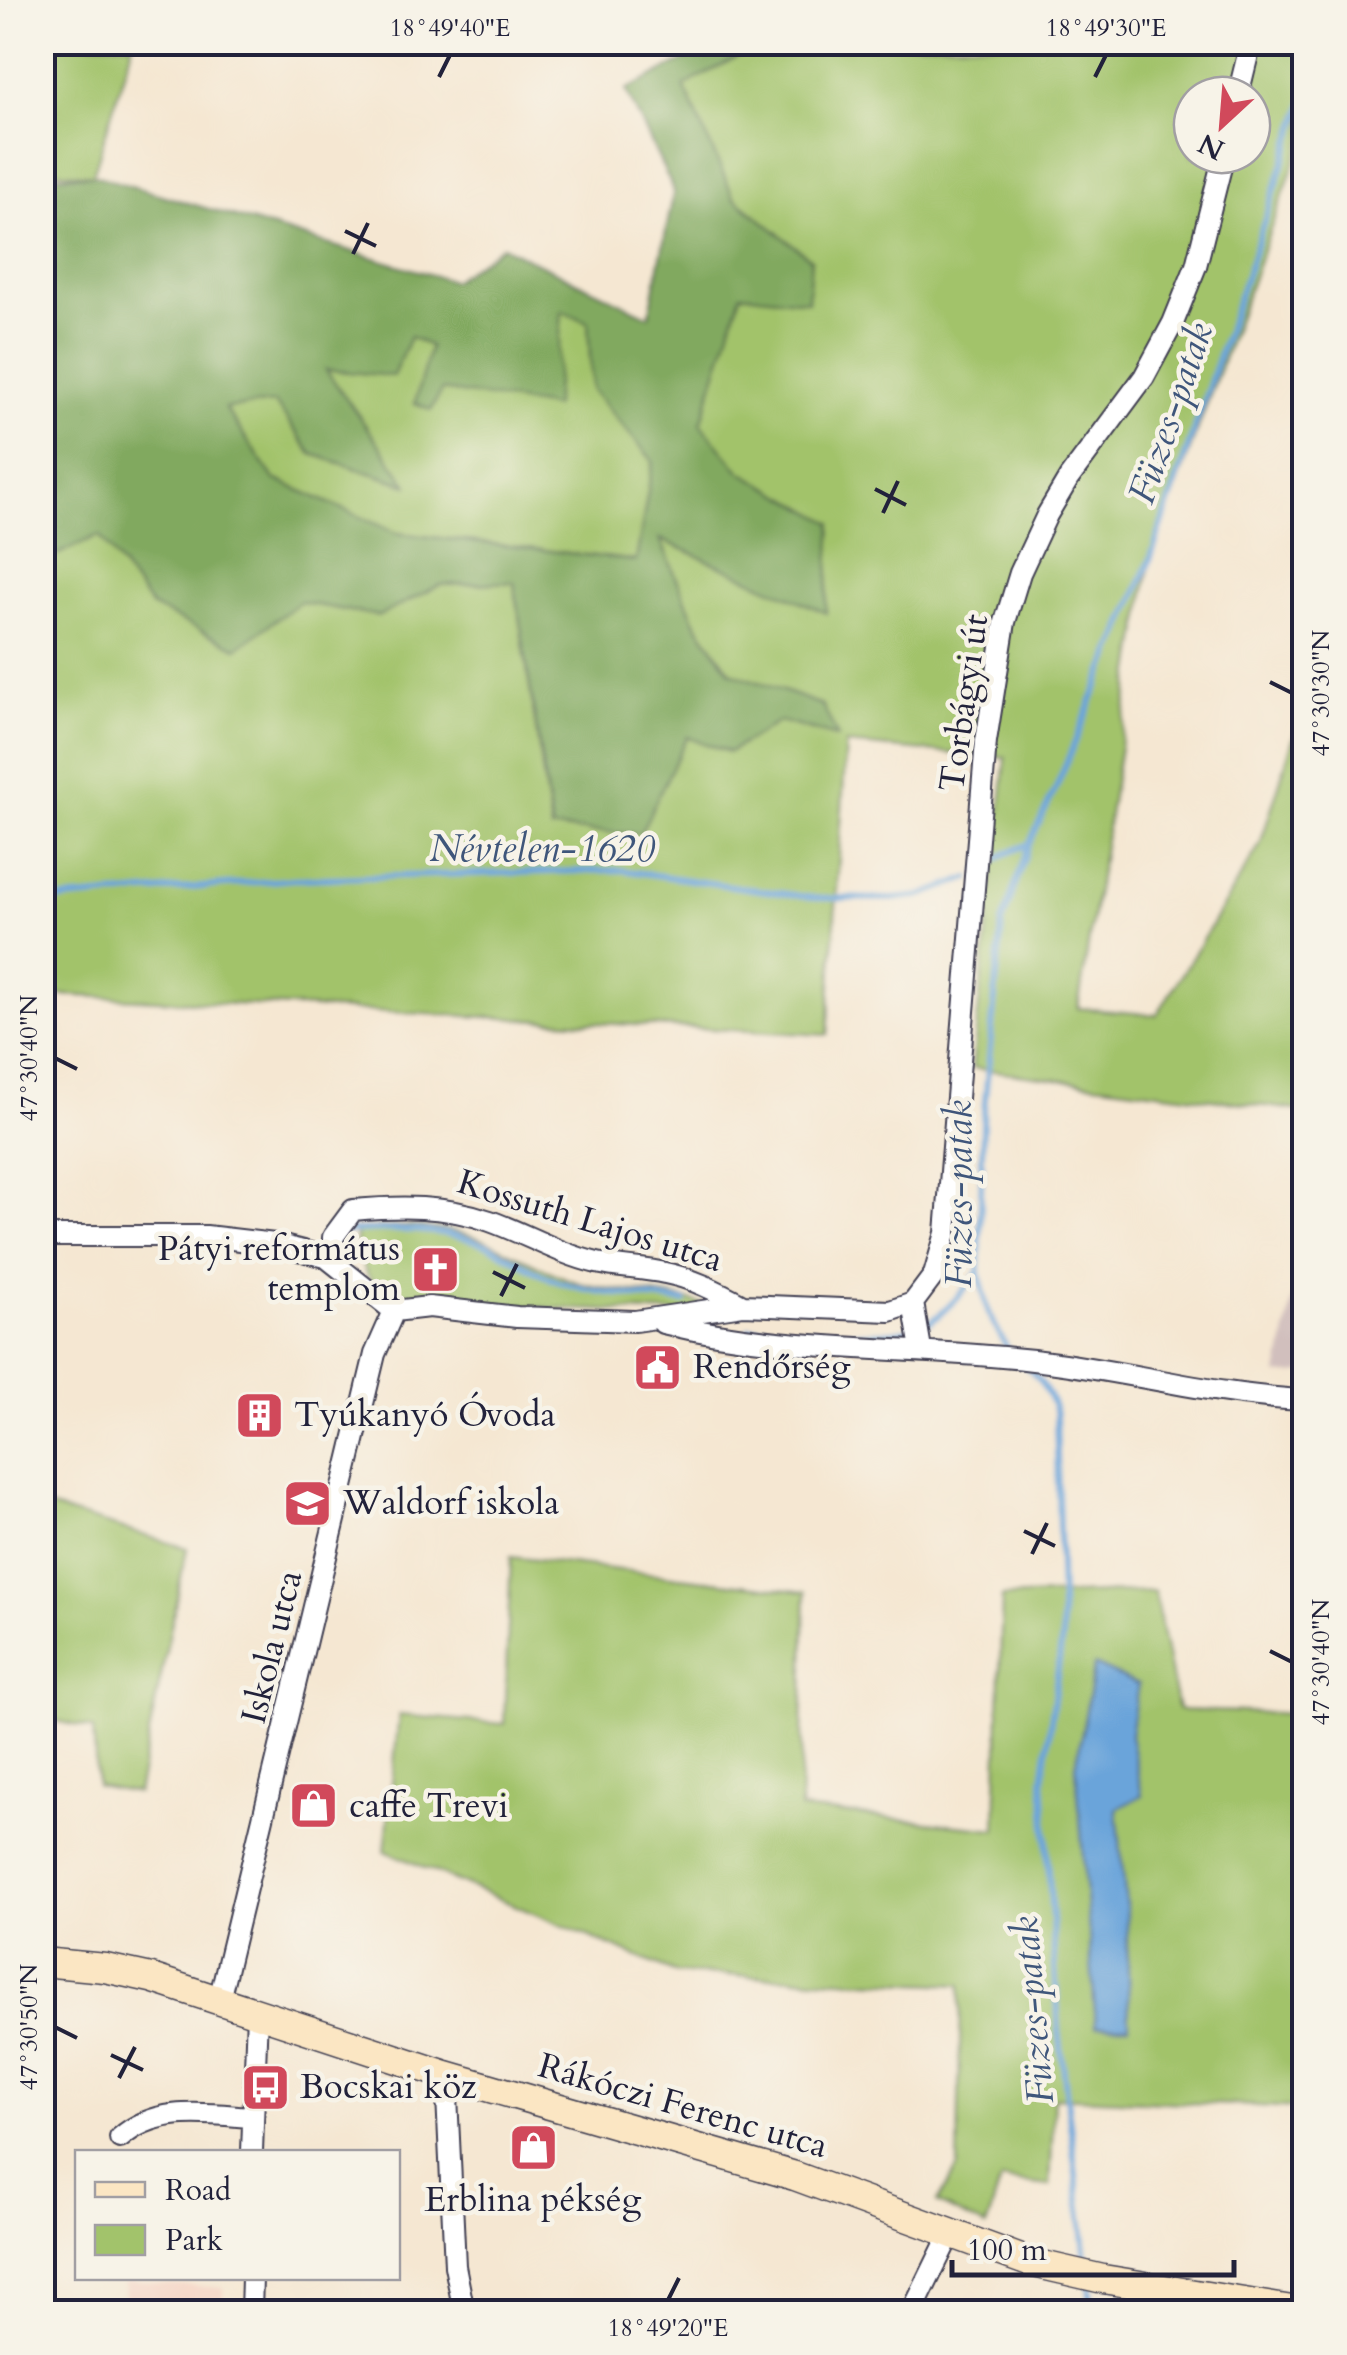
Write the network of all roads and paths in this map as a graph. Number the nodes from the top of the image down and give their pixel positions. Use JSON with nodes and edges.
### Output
{"nodes":[{"id":1,"x":1251,"y":42,"type":"edge"},
{"id":2,"x":1243,"y":75,"type":"edge"},
{"id":3,"x":1219,"y":175,"type":"edge"},
{"id":4,"x":42,"y":1236,"type":"edge"},
{"id":5,"x":333,"y":1260,"type":"junction"},
{"id":6,"x":913,"y":1304,"type":"junction"},
{"id":7,"x":743,"y":1305,"type":"junction"},
{"id":8,"x":394,"y":1311,"type":"junction"},
{"id":9,"x":652,"y":1321,"type":"junction"},
{"id":10,"x":921,"y":1349,"type":"junction"},
{"id":11,"x":1304,"y":1400,"type":"edge"},
{"id":12,"x":42,"y":1962,"type":"edge"},
{"id":13,"x":219,"y":2000,"type":"junction"},
{"id":14,"x":257,"y":2012,"type":"junction"},
{"id":15,"x":446,"y":2075,"type":"junction"},
{"id":16,"x":252,"y":2116,"type":"junction"},
{"id":17,"x":120,"y":2138,"type":"dead end"},
{"id":18,"x":252,"y":2150,"type":"edge"},
{"id":19,"x":951,"y":2232,"type":"junction"},
{"id":20,"x":252,"y":2280,"type":"edge"},
{"id":21,"x":251,"y":2312,"type":"edge"},
{"id":22,"x":464,"y":2312,"type":"edge"},
{"id":23,"x":912,"y":2312,"type":"edge"},
{"id":24,"x":1304,"y":2312,"type":"edge"}],
"edges":[{"from":1,"to":2,"type":"street"},
{"from":3,"to":6,"type":"street","name":"Torbágyi út"},
{"from":4,"to":5,"type":"street"},
{"from":5,"to":7,"type":"street","name":"Kossuth Lajos utca"},
{"from":5,"to":8,"type":"street"},
{"from":6,"to":7,"type":"street","name":"Kossuth Lajos utca"},
{"from":6,"to":10,"type":"street"},
{"from":7,"to":9,"type":"street","name":"Kossuth Lajos utca"},
{"from":8,"to":9,"type":"street","name":"Kossuth Lajos utca"},
{"from":8,"to":13,"type":"street","name":"Iskola utca"},
{"from":9,"to":10,"type":"street","name":"Kossuth Lajos utca"},
{"from":10,"to":11,"type":"street","name":"Kossuth Lajos utca"},
{"from":12,"to":13,"type":"main road","name":"Rákóczi Ferenc utca"},
{"from":13,"to":14,"type":"main road","name":"Rákóczi Ferenc utca"},
{"from":14,"to":15,"type":"main road","name":"Rákóczi Ferenc utca"},
{"from":14,"to":16,"type":"street"},
{"from":15,"to":19,"type":"main road","name":"Rákóczi Ferenc utca"},
{"from":15,"to":22,"type":"street"},
{"from":16,"to":17,"type":"street"},
{"from":16,"to":18,"type":"street"},
{"from":19,"to":23,"type":"street"},
{"from":19,"to":24,"type":"main road","name":"Rákóczi Ferenc utca"},
{"from":20,"to":21,"type":"street"}]}
